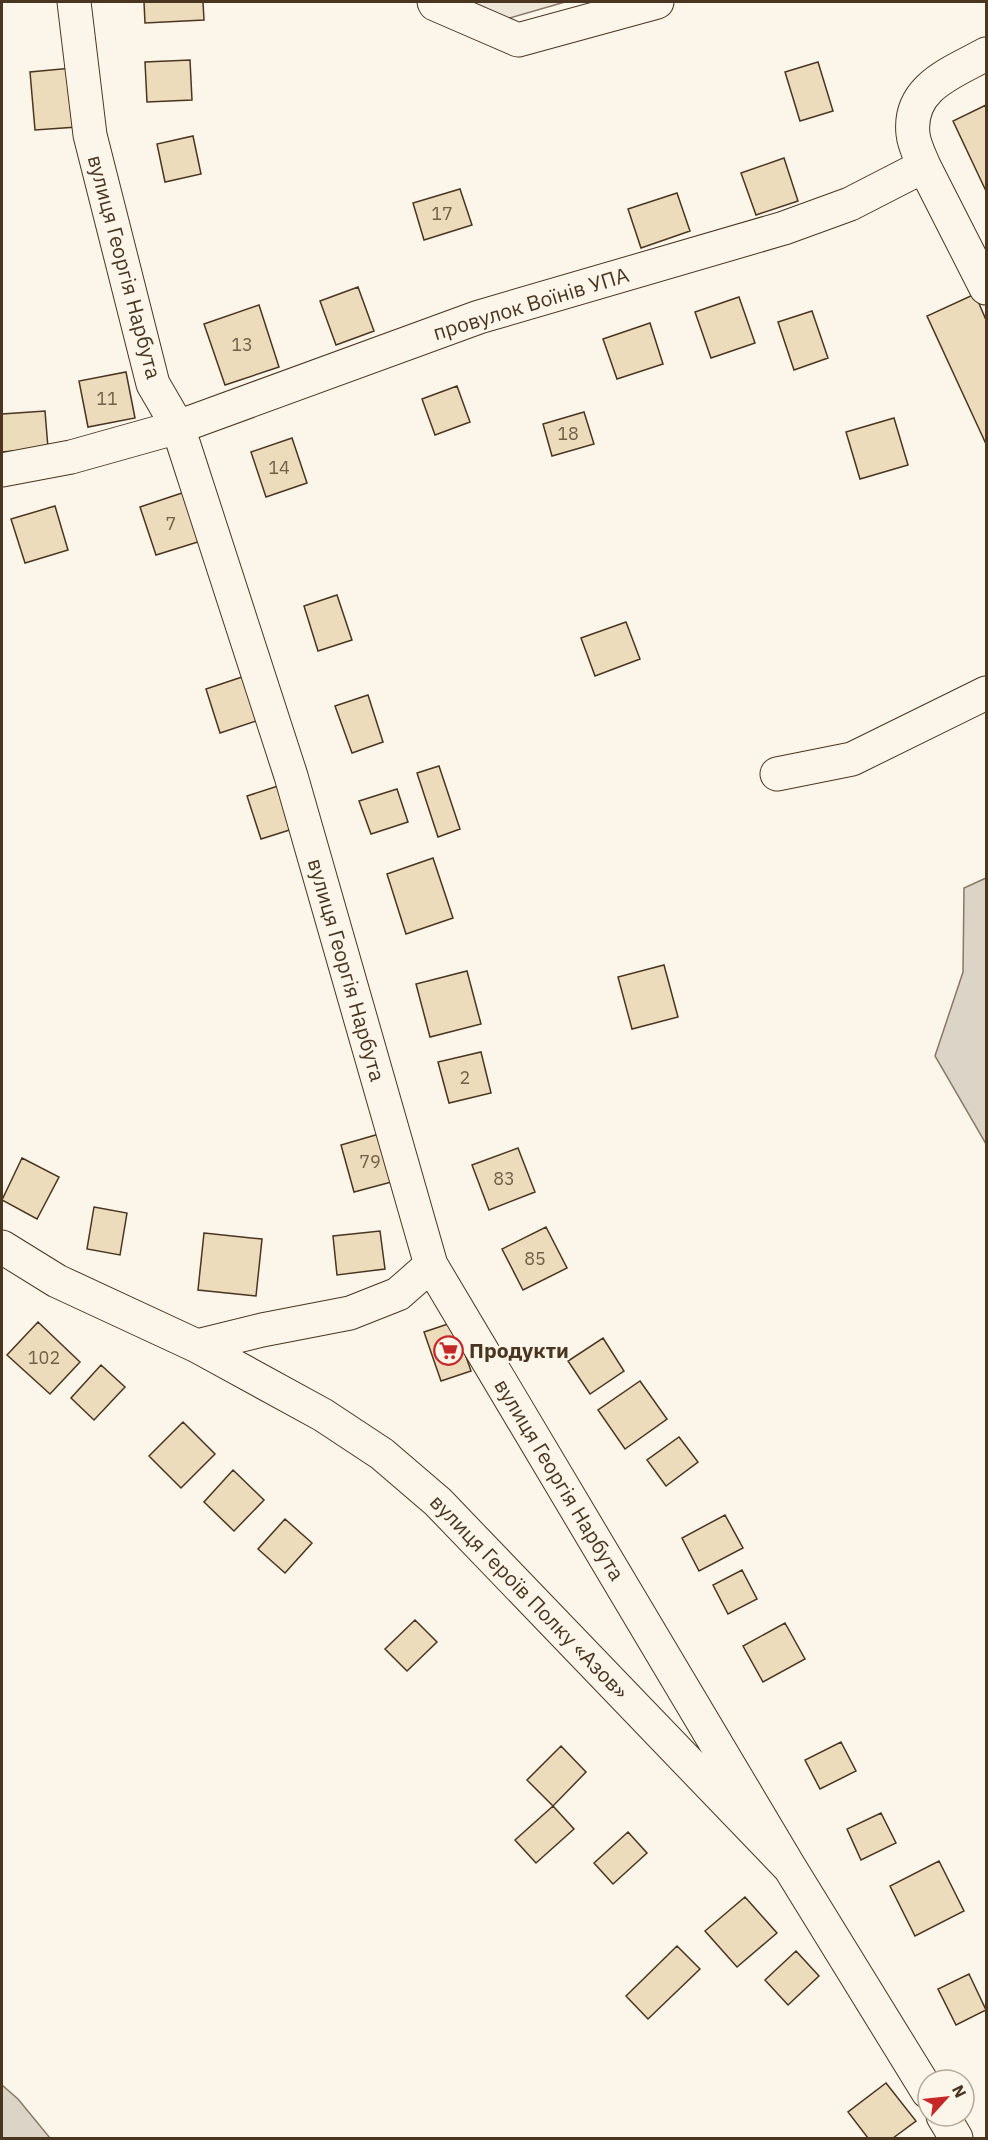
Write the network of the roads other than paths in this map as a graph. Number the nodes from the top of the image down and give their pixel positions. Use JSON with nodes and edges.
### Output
{"nodes":[{"id":1,"x":74,"y":2,"type":"edge"},
{"id":2,"x":434,"y":2,"type":"edge"},
{"id":3,"x":657,"y":2,"type":"edge"},
{"id":4,"x":987,"y":54,"type":"edge"},
{"id":5,"x":924,"y":166,"type":"junction"},
{"id":6,"x":987,"y":288,"type":"edge"},
{"id":7,"x":178,"y":427,"type":"junction"},
{"id":8,"x":2,"y":470,"type":"edge"},
{"id":9,"x":987,"y":693,"type":"edge"},
{"id":10,"x":777,"y":774,"type":"dead end"},
{"id":11,"x":2,"y":1247,"type":"edge"},
{"id":12,"x":430,"y":1265,"type":"junction"},
{"id":13,"x":197,"y":1346,"type":"junction"},
{"id":14,"x":790,"y":1868,"type":"junction"},
{"id":15,"x":916,"y":2073,"type":"edge"}],
"edges":[{"from":1,"to":7,"type":"street","name":"вулиця Георгія Нарбута"},
{"from":2,"to":3,"type":"street"},
{"from":4,"to":5,"type":"street"},
{"from":5,"to":6,"type":"street"},
{"from":5,"to":7,"type":"street","name":"провулок Воїнів УПА"},
{"from":7,"to":8,"type":"street","name":"провулок Воїнів УПА"},
{"from":7,"to":12,"type":"street","name":"вулиця Георгія Нарбута"},
{"from":9,"to":10,"type":"street"},
{"from":11,"to":13,"type":"street","name":"вулиця Героїв Полку «Азов»"},
{"from":12,"to":13,"type":"street"},
{"from":12,"to":14,"type":"street","name":"вулиця Георгія Нарбута"},
{"from":13,"to":14,"type":"street","name":"вулиця Героїв Полку «Азов»"},
{"from":14,"to":15,"type":"street","name":"вулиця Героїв Полку «Азов»"}]}
